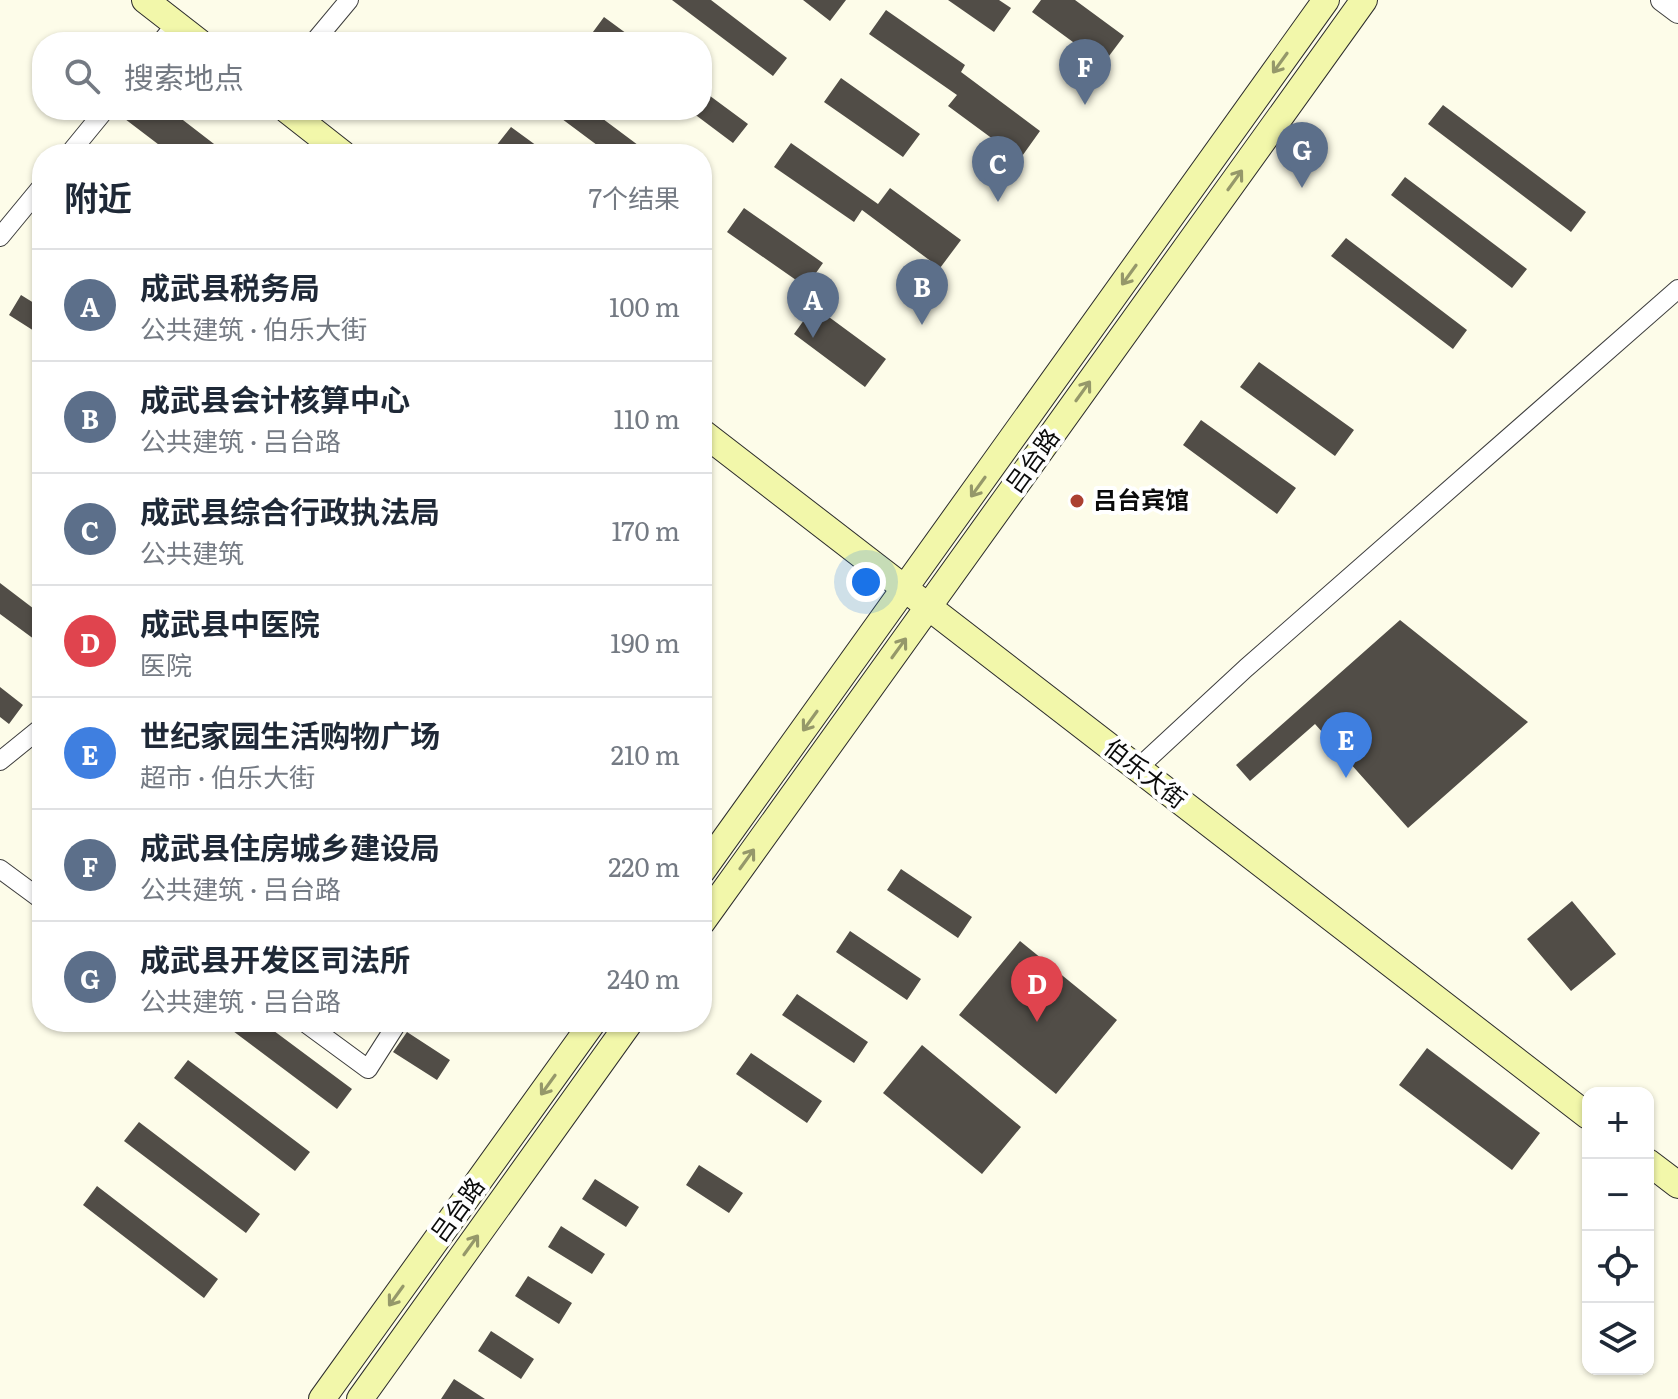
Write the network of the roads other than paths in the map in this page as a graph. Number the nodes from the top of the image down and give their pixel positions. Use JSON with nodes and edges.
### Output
{"nodes":[{"id":1,"x":145,"y":0,"type":"edge"},
{"id":2,"x":349,"y":0,"type":"edge"},
{"id":3,"x":1326,"y":0,"type":"edge"},
{"id":4,"x":1364,"y":0,"type":"edge"},
{"id":5,"x":1662,"y":0,"type":"edge"},
{"id":6,"x":1678,"y":12,"type":"edge"},
{"id":7,"x":168,"y":32,"type":"edge"},
{"id":8,"x":322,"y":32,"type":"edge"},
{"id":9,"x":97,"y":120,"type":"edge"},
{"id":10,"x":300,"y":120,"type":"edge"},
{"id":11,"x":77,"y":144,"type":"edge"},
{"id":12,"x":330,"y":144,"type":"edge"},
{"id":13,"x":32,"y":198,"type":"edge"},
{"id":14,"x":0,"y":237,"type":"edge"},
{"id":15,"x":1678,"y":289,"type":"edge"},
{"id":16,"x":712,"y":440,"type":"edge"},
{"id":17,"x":905,"y":589,"type":"junction"},
{"id":18,"x":928,"y":607,"type":"junction"},
{"id":19,"x":32,"y":735,"type":"edge"},
{"id":20,"x":0,"y":761,"type":"edge"},
{"id":21,"x":1138,"y":768,"type":"junction"},
{"id":22,"x":712,"y":857,"type":"edge"},
{"id":23,"x":0,"y":869,"type":"edge"},
{"id":24,"x":32,"y":893,"type":"edge"},
{"id":25,"x":712,"y":908,"type":"edge"},
{"id":26,"x":318,"y":1032,"type":"edge"},
{"id":27,"x":392,"y":1032,"type":"edge"},
{"id":28,"x":586,"y":1032,"type":"edge"},
{"id":29,"x":623,"y":1032,"type":"edge"},
{"id":30,"x":1582,"y":1111,"type":"edge"},
{"id":31,"x":1654,"y":1167,"type":"edge"},
{"id":32,"x":1678,"y":1185,"type":"edge"},
{"id":33,"x":322,"y":1399,"type":"edge"},
{"id":34,"x":360,"y":1399,"type":"edge"}],
"edges":[{"from":1,"to":7,"type":"main road"},
{"from":2,"to":8,"type":"street"},
{"from":3,"to":17,"type":"main road","name":"吕台路","one_way":true},
{"from":18,"to":4,"type":"main road","name":"吕台路","one_way":true},
{"from":5,"to":6,"type":"street"},
{"from":9,"to":11,"type":"street"},
{"from":10,"to":12,"type":"main road"},
{"from":13,"to":14,"type":"street"},
{"from":15,"to":21,"type":"street"},
{"from":16,"to":17,"type":"main road","name":"伯乐大街"},
{"from":17,"to":18,"type":"main road","name":"伯乐大街"},
{"from":17,"to":22,"type":"main road","name":"吕台路","one_way":true},
{"from":18,"to":21,"type":"main road","name":"伯乐大街"},
{"from":25,"to":18,"type":"main road","name":"吕台路","one_way":true},
{"from":19,"to":20,"type":"street"},
{"from":21,"to":30,"type":"main road","name":"伯乐大街"},
{"from":23,"to":24,"type":"street"},
{"from":26,"to":27,"type":"street"},
{"from":28,"to":33,"type":"main road","name":"吕台路","one_way":true},
{"from":34,"to":29,"type":"main road","name":"吕台路","one_way":true},
{"from":31,"to":32,"type":"main road"}]}
